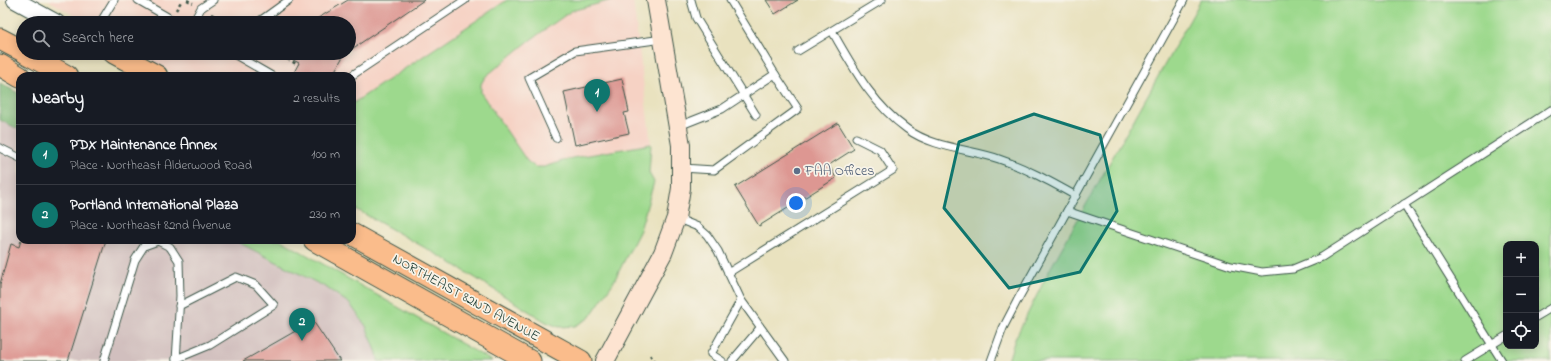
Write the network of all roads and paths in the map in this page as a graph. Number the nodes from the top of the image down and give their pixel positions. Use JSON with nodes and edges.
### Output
{"nodes":[{"id":1,"x":15,"y":0,"type":"edge"},
{"id":2,"x":114,"y":0,"type":"edge"},
{"id":3,"x":138,"y":0,"type":"edge"},
{"id":4,"x":213,"y":0,"type":"edge"},
{"id":5,"x":289,"y":0,"type":"edge"},
{"id":6,"x":465,"y":0,"type":"edge"},
{"id":7,"x":656,"y":0,"type":"edge"},
{"id":8,"x":691,"y":0,"type":"edge"},
{"id":9,"x":730,"y":0,"type":"edge"},
{"id":10,"x":882,"y":0,"type":"edge"},
{"id":11,"x":1184,"y":0,"type":"edge"},
{"id":12,"x":47,"y":16,"type":"edge"},
{"id":13,"x":104,"y":16,"type":"edge"},
{"id":14,"x":166,"y":16,"type":"edge"},
{"id":15,"x":197,"y":16,"type":"edge"},
{"id":16,"x":267,"y":16,"type":"edge"},
{"id":17,"x":832,"y":31,"type":"junction"},
{"id":18,"x":0,"y":39,"type":"edge"},
{"id":19,"x":664,"y":39,"type":"junction"},
{"id":20,"x":16,"y":47,"type":"edge"},
{"id":21,"x":798,"y":51,"type":"dead end"},
{"id":22,"x":38,"y":60,"type":"edge"},
{"id":23,"x":127,"y":60,"type":"edge"},
{"id":24,"x":245,"y":60,"type":"edge"},
{"id":25,"x":290,"y":60,"type":"edge"},
{"id":26,"x":298,"y":64,"type":"dead end"},
{"id":27,"x":0,"y":66,"type":"edge"},
{"id":28,"x":60,"y":72,"type":"edge"},
{"id":29,"x":150,"y":72,"type":"edge"},
{"id":30,"x":265,"y":72,"type":"edge"},
{"id":31,"x":356,"y":73,"type":"edge"},
{"id":32,"x":775,"y":74,"type":"junction"},
{"id":33,"x":16,"y":75,"type":"edge"},
{"id":34,"x":744,"y":94,"type":"junction"},
{"id":35,"x":1551,"y":110,"type":"edge"},
{"id":36,"x":756,"y":115,"type":"dead end"},
{"id":37,"x":678,"y":126,"type":"junction"},
{"id":38,"x":556,"y":138,"type":"dead end"},
{"id":39,"x":856,"y":138,"type":"dead end"},
{"id":40,"x":0,"y":148,"type":"edge"},
{"id":41,"x":16,"y":156,"type":"edge"},
{"id":42,"x":682,"y":168,"type":"junction"},
{"id":43,"x":1076,"y":196,"type":"junction"},
{"id":44,"x":1404,"y":204,"type":"junction"},
{"id":45,"x":1067,"y":211,"type":"junction"},
{"id":46,"x":676,"y":218,"type":"junction"},
{"id":47,"x":360,"y":239,"type":"edge"},
{"id":48,"x":150,"y":244,"type":"edge"},
{"id":49,"x":164,"y":244,"type":"edge"},
{"id":50,"x":321,"y":244,"type":"edge"},
{"id":51,"x":728,"y":273,"type":"junction"},
{"id":52,"x":741,"y":300,"type":"junction"},
{"id":53,"x":179,"y":306,"type":"junction"},
{"id":54,"x":1551,"y":308,"type":"edge"},
{"id":55,"x":1539,"y":315,"type":"edge"},
{"id":56,"x":466,"y":325,"type":"junction"},
{"id":57,"x":760,"y":328,"type":"junction"},
{"id":58,"x":1503,"y":338,"type":"edge"},
{"id":59,"x":1492,"y":345,"type":"junction"},
{"id":60,"x":650,"y":355,"type":"dead end"},
{"id":61,"x":176,"y":360,"type":"edge"},
{"id":62,"x":104,"y":361,"type":"edge"},
{"id":63,"x":501,"y":361,"type":"edge"},
{"id":64,"x":530,"y":361,"type":"edge"},
{"id":65,"x":581,"y":361,"type":"edge"},
{"id":66,"x":605,"y":361,"type":"edge"},
{"id":67,"x":655,"y":361,"type":"edge"},
{"id":68,"x":722,"y":361,"type":"edge"},
{"id":69,"x":732,"y":361,"type":"edge"},
{"id":70,"x":785,"y":361,"type":"edge"},
{"id":71,"x":991,"y":361,"type":"edge"},
{"id":72,"x":1465,"y":361,"type":"edge"},
{"id":73,"x":1502,"y":361,"type":"edge"}],
"edges":[{"from":1,"to":12,"type":"street"},
{"from":2,"to":13,"type":"lane"},
{"from":3,"to":14,"type":"lane"},
{"from":4,"to":15,"type":"lane"},
{"from":5,"to":16,"type":"lane"},
{"from":6,"to":31,"type":"lane"},
{"from":7,"to":19,"type":"main road"},
{"from":8,"to":34,"type":"lane"},
{"from":9,"to":32,"type":"lane"},
{"from":10,"to":17,"type":"lane"},
{"from":11,"to":43,"type":"lane"},
{"from":17,"to":21,"type":"lane"},
{"from":17,"to":43,"type":"lane"},
{"from":18,"to":20,"type":"main road"},
{"from":19,"to":37,"type":"main road"},
{"from":19,"to":38,"type":"lane"},
{"from":22,"to":28,"type":"main road"},
{"from":23,"to":29,"type":"main road"},
{"from":24,"to":30,"type":"lane"},
{"from":25,"to":26,"type":"path"},
{"from":27,"to":33,"type":"main road"},
{"from":32,"to":34,"type":"lane"},
{"from":32,"to":42,"type":"lane"},
{"from":34,"to":36,"type":"lane"},
{"from":34,"to":37,"type":"lane"},
{"from":35,"to":44,"type":"lane"},
{"from":37,"to":42,"type":"main road"},
{"from":39,"to":51,"type":"lane"},
{"from":40,"to":41,"type":"lane"},
{"from":42,"to":46,"type":"main road"},
{"from":43,"to":45,"type":"lane"},
{"from":44,"to":45,"type":"lane"},
{"from":44,"to":59,"type":"lane"},
{"from":45,"to":71,"type":"lane"},
{"from":46,"to":51,"type":"lane"},
{"from":46,"to":66,"type":"main road"},
{"from":47,"to":65,"type":"main road","name":"NORTHEAST 82ND AVENUE"},
{"from":48,"to":62,"type":"lane"},
{"from":49,"to":53,"type":"lane"},
{"from":50,"to":56,"type":"main road","name":"NORTHEAST 82ND AVENUE"},
{"from":51,"to":52,"type":"lane"},
{"from":52,"to":57,"type":"lane"},
{"from":52,"to":68,"type":"lane"},
{"from":53,"to":61,"type":"lane"},
{"from":53,"to":61,"type":"lane"},
{"from":54,"to":55,"type":"lane"},
{"from":56,"to":63,"type":"main road"},
{"from":56,"to":64,"type":"main road","name":"NORTHEAST 82ND AVENUE"},
{"from":57,"to":69,"type":"lane"},
{"from":57,"to":70,"type":"lane"},
{"from":58,"to":59,"type":"lane"},
{"from":59,"to":72,"type":"lane"},
{"from":59,"to":73,"type":"lane"},
{"from":60,"to":67,"type":"path"}]}
